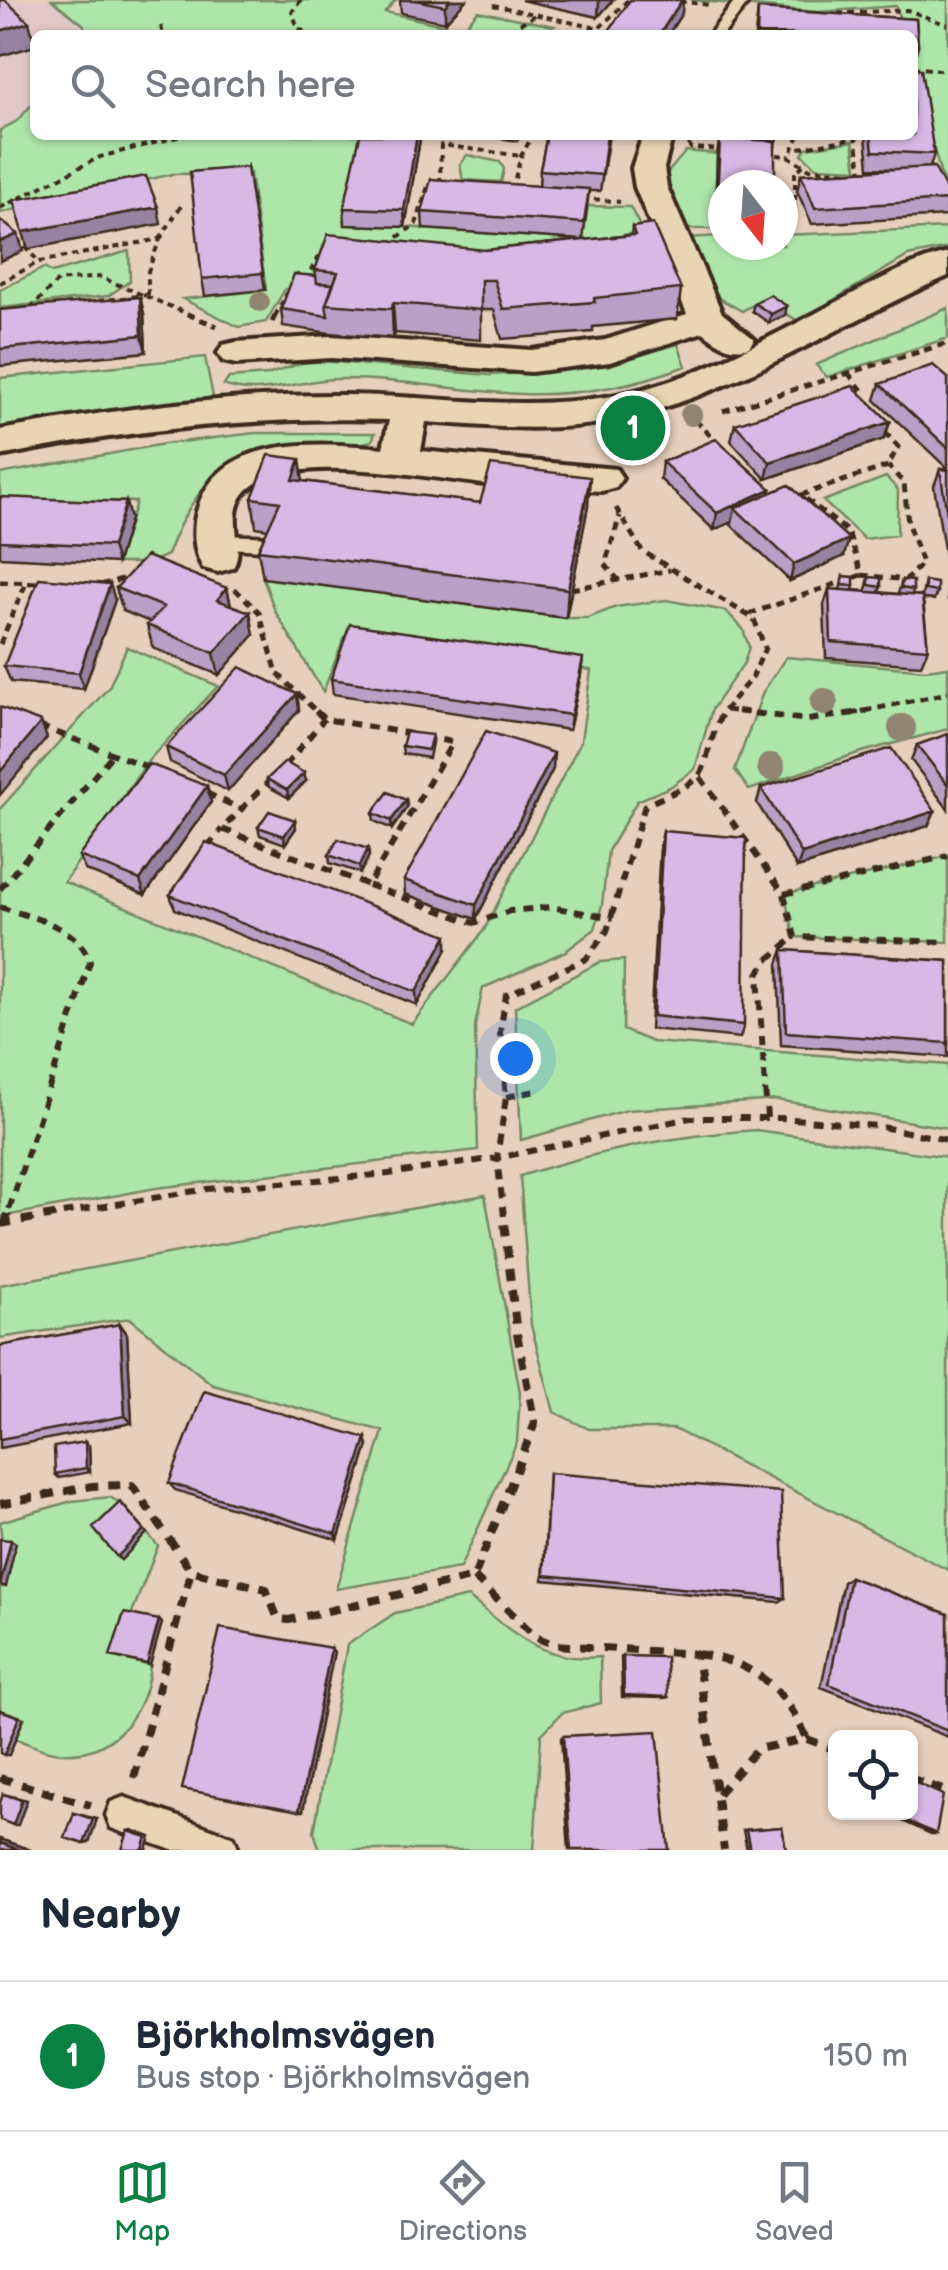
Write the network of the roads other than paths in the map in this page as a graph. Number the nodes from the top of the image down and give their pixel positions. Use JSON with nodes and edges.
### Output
{"nodes":[{"id":1,"x":742,"y":0,"type":"edge"},
{"id":2,"x":720,"y":30,"type":"edge"},
{"id":3,"x":659,"y":140,"type":"edge"},
{"id":4,"x":948,"y":263,"type":"edge"},
{"id":5,"x":948,"y":273,"type":"edge"},
{"id":6,"x":872,"y":298,"type":"junction"},
{"id":7,"x":707,"y":319,"type":"junction"},
{"id":8,"x":234,"y":343,"type":"road end"},
{"id":9,"x":761,"y":356,"type":"junction"},
{"id":10,"x":410,"y":408,"type":"junction"},
{"id":11,"x":0,"y":443,"type":"edge"},
{"id":12,"x":400,"y":462,"type":"junction"},
{"id":13,"x":614,"y":478,"type":"road end"},
{"id":14,"x":278,"y":544,"type":"edge"},
{"id":15,"x":220,"y":563,"type":"joint"},
{"id":16,"x":124,"y":1815,"type":"road end"},
{"id":17,"x":221,"y":1850,"type":"edge"}],
"edges":[{"from":1,"to":2,"type":"lane"},
{"from":3,"to":7,"type":"street"},
{"from":4,"to":6,"type":"street"},
{"from":5,"to":6,"type":"street"},
{"from":6,"to":9,"type":"street"},
{"from":7,"to":8,"type":"street"},
{"from":7,"to":9,"type":"street"},
{"from":9,"to":10,"type":"street"},
{"from":10,"to":11,"type":"street"},
{"from":10,"to":12,"type":"street"},
{"from":12,"to":13,"type":"street"},
{"from":12,"to":15,"type":"street"},
{"from":14,"to":15,"type":"lane"},
{"from":16,"to":17,"type":"lane"}]}
